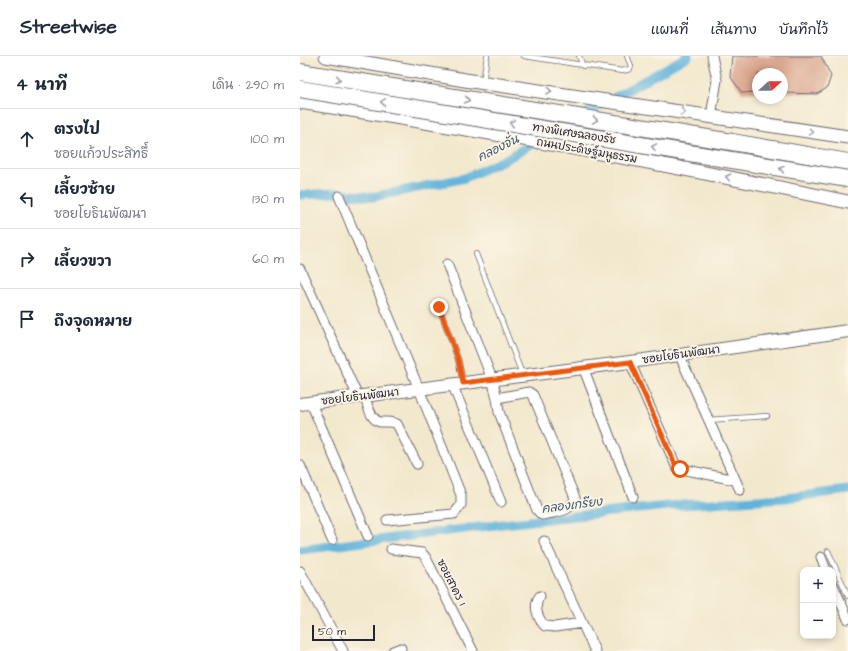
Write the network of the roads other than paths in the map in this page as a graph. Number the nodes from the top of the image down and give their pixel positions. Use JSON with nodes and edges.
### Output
{"nodes":[{"id":1,"x":326,"y":56,"type":"edge"},
{"id":2,"x":487,"y":56,"type":"edge"},
{"id":3,"x":524,"y":56,"type":"edge"},
{"id":4,"x":579,"y":56,"type":"edge"},
{"id":5,"x":627,"y":56,"type":"edge"},
{"id":6,"x":713,"y":57,"type":"edge"},
{"id":7,"x":583,"y":66,"type":"junction"},
{"id":8,"x":300,"y":72,"type":"edge"},
{"id":9,"x":423,"y":73,"type":"junction"},
{"id":10,"x":465,"y":80,"type":"junction"},
{"id":11,"x":483,"y":82,"type":"junction"},
{"id":12,"x":300,"y":89,"type":"edge"},
{"id":13,"x":300,"y":102,"type":"edge"},
{"id":14,"x":711,"y":116,"type":"junction"},
{"id":15,"x":417,"y":120,"type":"junction"},
{"id":16,"x":468,"y":130,"type":"junction"},
{"id":17,"x":848,"y":137,"type":"edge"},
{"id":18,"x":847,"y":161,"type":"edge"},
{"id":19,"x":811,"y":174,"type":"junction"},
{"id":20,"x":848,"y":179,"type":"edge"},
{"id":21,"x":848,"y":185,"type":"edge"},
{"id":22,"x":339,"y":196,"type":"dead end"},
{"id":23,"x":848,"y":202,"type":"edge"},
{"id":24,"x":476,"y":254,"type":"dead end"},
{"id":25,"x":447,"y":264,"type":"dead end"},
{"id":26,"x":300,"y":268,"type":"edge"},
{"id":27,"x":439,"y":307,"type":"dead end"},
{"id":28,"x":848,"y":331,"type":"edge"},
{"id":29,"x":679,"y":354,"type":"junction"},
{"id":30,"x":630,"y":362,"type":"junction"},
{"id":31,"x":583,"y":367,"type":"junction"},
{"id":32,"x":522,"y":375,"type":"junction"},
{"id":33,"x":492,"y":379,"type":"junction"},
{"id":34,"x":458,"y":384,"type":"junction"},
{"id":35,"x":419,"y":389,"type":"junction"},
{"id":36,"x":361,"y":396,"type":"junction"},
{"id":37,"x":497,"y":398,"type":"junction"},
{"id":38,"x":306,"y":404,"type":"edge"},
{"id":39,"x":767,"y":416,"type":"dead end"},
{"id":40,"x":708,"y":420,"type":"junction"},
{"id":41,"x":417,"y":464,"type":"dead end"},
{"id":42,"x":300,"y":465,"type":"edge"},
{"id":43,"x":735,"y":480,"type":"junction"},
{"id":44,"x":740,"y":490,"type":"dead end"},
{"id":45,"x":633,"y":497,"type":"dead end"},
{"id":46,"x":501,"y":502,"type":"dead end"},
{"id":47,"x":387,"y":520,"type":"dead end"},
{"id":48,"x":368,"y":536,"type":"dead end"},
{"id":49,"x":332,"y":540,"type":"dead end"},
{"id":50,"x":544,"y":541,"type":"dead end"},
{"id":51,"x":391,"y":549,"type":"dead end"},
{"id":52,"x":824,"y":554,"type":"joint"},
{"id":53,"x":826,"y":567,"type":"edge"},
{"id":54,"x":300,"y":571,"type":"edge"},
{"id":55,"x":836,"y":592,"type":"edge"},
{"id":56,"x":540,"y":596,"type":"dead end"},
{"id":57,"x":848,"y":596,"type":"edge"},
{"id":58,"x":848,"y":619,"type":"edge"},
{"id":59,"x":582,"y":623,"type":"junction"},
{"id":60,"x":343,"y":651,"type":"edge"},
{"id":61,"x":473,"y":651,"type":"edge"},
{"id":62,"x":595,"y":651,"type":"edge"}],
"edges":[{"from":1,"to":9,"type":"main road"},
{"from":2,"to":11,"type":"lane"},
{"from":3,"to":7,"type":"lane"},
{"from":4,"to":7,"type":"lane"},
{"from":5,"to":7,"type":"lane"},
{"from":6,"to":14,"type":"street"},
{"from":8,"to":18,"type":"highway","name":"ทางพิเศษฉลองรัช","one_way":true,"bridge":true},
{"from":9,"to":10,"type":"main road"},
{"from":9,"to":15,"type":"main road"},
{"from":10,"to":11,"type":"main road"},
{"from":10,"to":16,"type":"main road"},
{"from":11,"to":14,"type":"main road","one_way":true},
{"from":19,"to":12,"type":"highway","name":"ทางพิเศษฉลองรัช","one_way":true,"bridge":true},
{"from":13,"to":15,"type":"main road","name":"ถนนประดิษฐ์มนูธรรม"},
{"from":14,"to":17,"type":"main road","one_way":true},
{"from":15,"to":16,"type":"main road","name":"ถนนประดิษฐ์มนูธรรม"},
{"from":23,"to":16,"type":"main road","name":"ถนนประดิษฐ์มนูธรรม","one_way":true},
{"from":19,"to":20,"type":"highway","name":"ทางพิเศษฉลองรัช","bridge":true},
{"from":19,"to":21,"type":"highway","bridge":true},
{"from":22,"to":35,"type":"street"},
{"from":24,"to":32,"type":"lane"},
{"from":25,"to":33,"type":"street"},
{"from":26,"to":36,"type":"street"},
{"from":27,"to":34,"type":"lane"},
{"from":28,"to":29,"type":"street","name":"ซอยโยธินพัฒนา"},
{"from":29,"to":30,"type":"street","name":"ซอยโยธินพัฒนา"},
{"from":29,"to":40,"type":"street"},
{"from":30,"to":31,"type":"street","name":"ซอยโยธินพัฒนา"},
{"from":30,"to":43,"type":"street"},
{"from":31,"to":32,"type":"street","name":"ซอยโยธินพัฒนา"},
{"from":31,"to":45,"type":"street"},
{"from":32,"to":33,"type":"street","name":"ซอยโยธินพัฒนา"},
{"from":33,"to":34,"type":"street","name":"ซอยโยธินพัฒนา"},
{"from":33,"to":37,"type":"street"},
{"from":34,"to":35,"type":"street","name":"ซอยโยธินพัฒนา"},
{"from":34,"to":46,"type":"street"},
{"from":35,"to":36,"type":"street","name":"ซอยโยธินพัฒนา"},
{"from":35,"to":47,"type":"street"},
{"from":36,"to":38,"type":"street","name":"ซอยโยธินพัฒนา"},
{"from":36,"to":41,"type":"street"},
{"from":37,"to":37,"type":"street"},
{"from":38,"to":48,"type":"street"},
{"from":39,"to":40,"type":"lane"},
{"from":40,"to":43,"type":"street"},
{"from":42,"to":49,"type":"street"},
{"from":43,"to":44,"type":"street"},
{"from":50,"to":59,"type":"street"},
{"from":51,"to":61,"type":"street","name":"ซอยสาคร 1"},
{"from":52,"to":53,"type":"street"},
{"from":52,"to":57,"type":"lane"},
{"from":54,"to":60,"type":"street"},
{"from":55,"to":58,"type":"street"},
{"from":56,"to":59,"type":"street"},
{"from":59,"to":62,"type":"street"}]}
